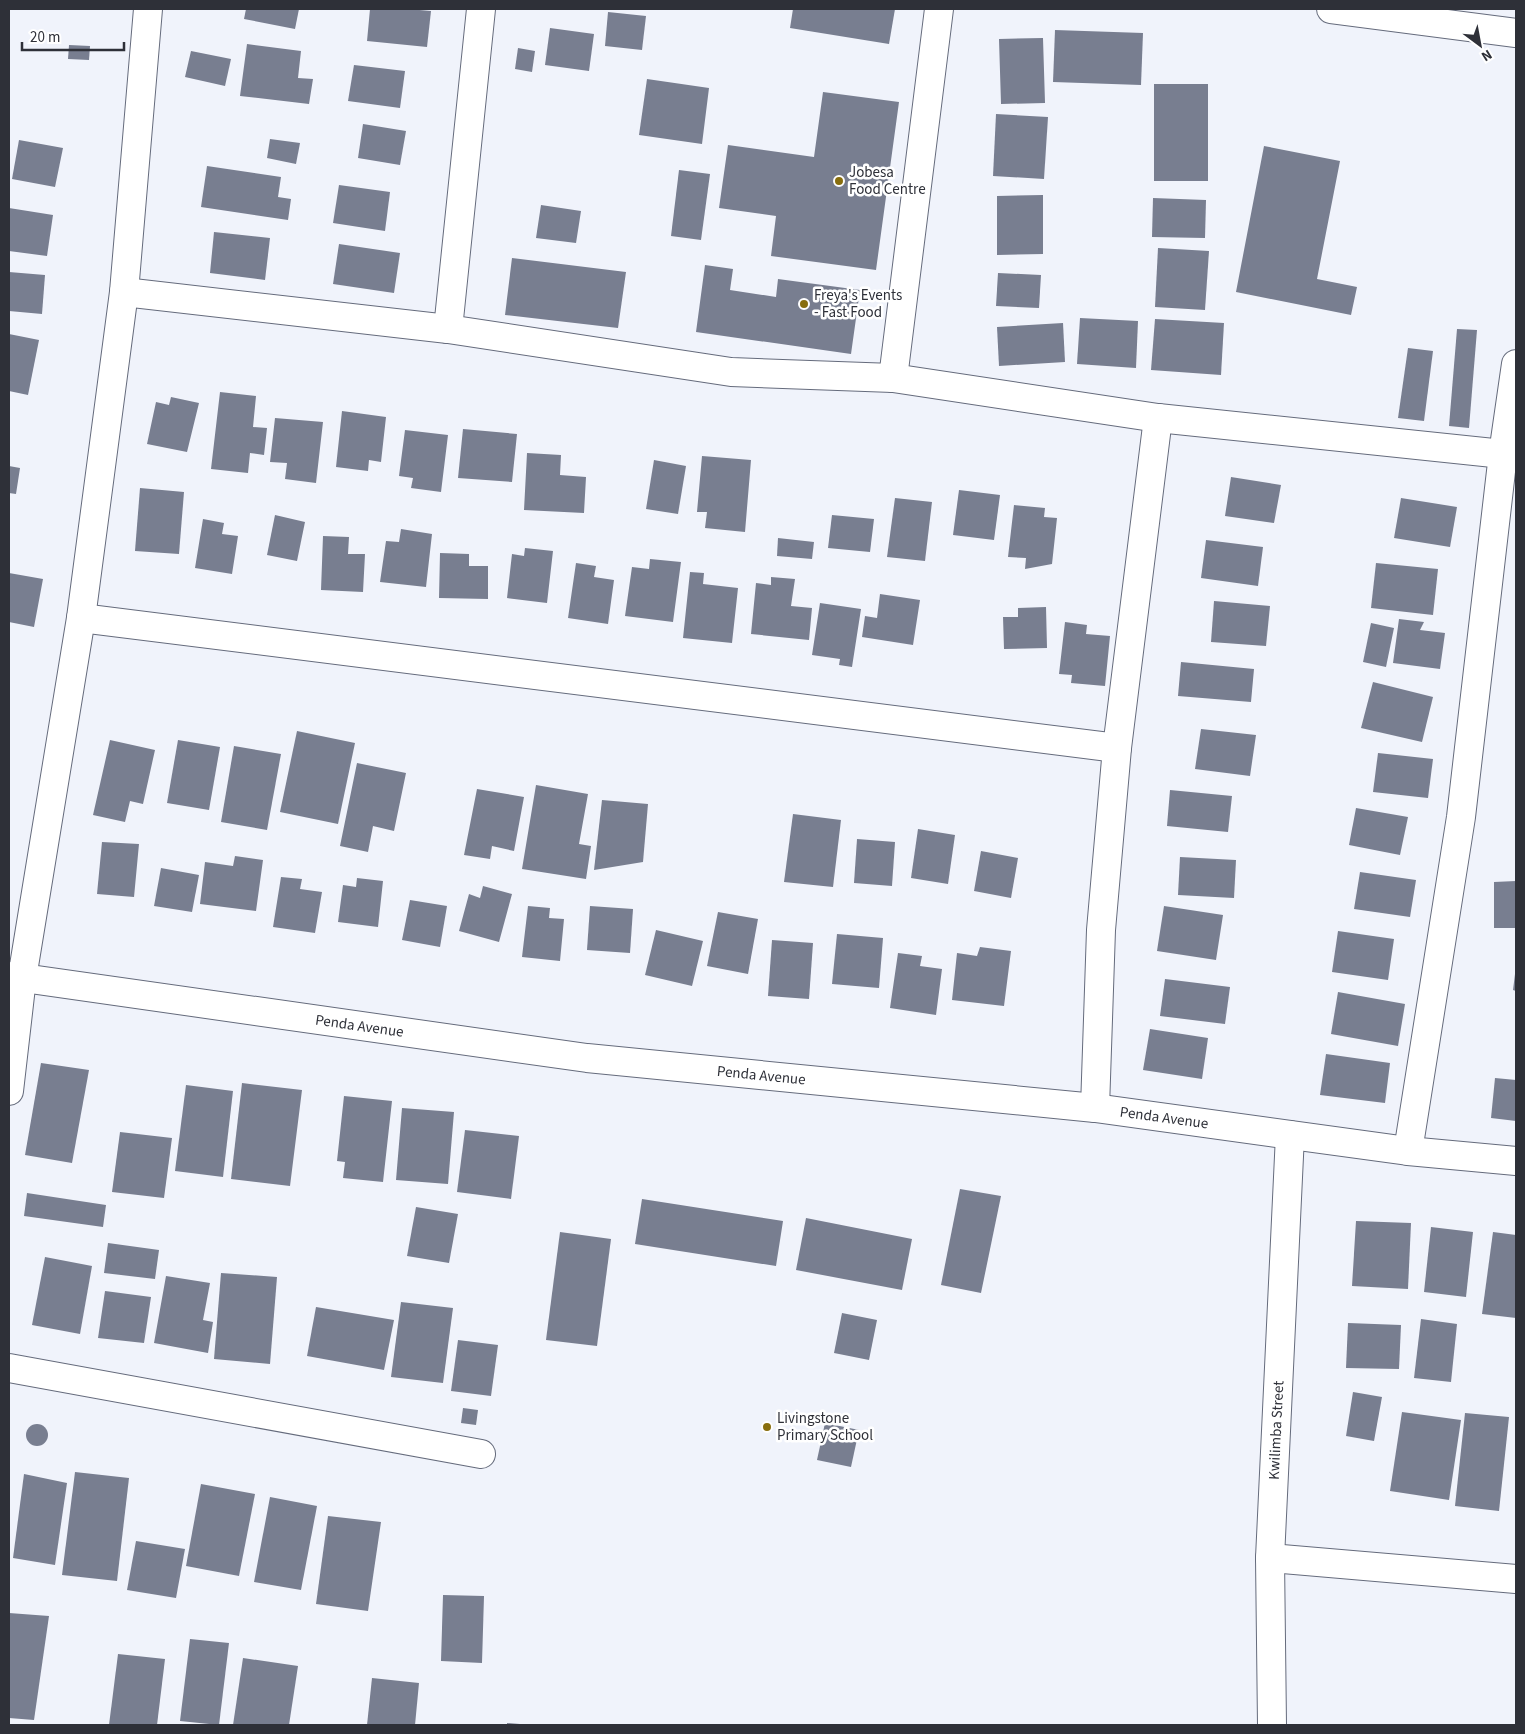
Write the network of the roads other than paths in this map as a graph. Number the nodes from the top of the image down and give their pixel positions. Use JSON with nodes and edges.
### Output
{"nodes":[{"id":1,"x":148,"y":9,"type":"edge"},
{"id":2,"x":481,"y":9,"type":"edge"},
{"id":3,"x":939,"y":9,"type":"edge"},
{"id":4,"x":1331,"y":9,"type":"edge"},
{"id":5,"x":1516,"y":33,"type":"edge"},
{"id":6,"x":124,"y":292,"type":"junction"},
{"id":7,"x":448,"y":329,"type":"junction"},
{"id":8,"x":1516,"y":364,"type":"edge"},
{"id":9,"x":893,"y":378,"type":"junction"},
{"id":10,"x":1158,"y":418,"type":"junction"},
{"id":11,"x":1503,"y":454,"type":"junction"},
{"id":12,"x":81,"y":618,"type":"junction"},
{"id":13,"x":1117,"y":748,"type":"junction"},
{"id":14,"x":15,"y":977,"type":"edge"},
{"id":15,"x":9,"y":1091,"type":"edge"},
{"id":16,"x":1095,"y":1108,"type":"junction"},
{"id":17,"x":1290,"y":1135,"type":"junction"},
{"id":18,"x":1408,"y":1151,"type":"junction"},
{"id":19,"x":1516,"y":1161,"type":"edge"},
{"id":20,"x":9,"y":1368,"type":"edge"},
{"id":21,"x":480,"y":1454,"type":"dead end"},
{"id":22,"x":1270,"y":1558,"type":"junction"},
{"id":23,"x":1516,"y":1579,"type":"edge"},
{"id":24,"x":1272,"y":1725,"type":"edge"}],
"edges":[{"from":1,"to":6,"type":"street"},
{"from":2,"to":7,"type":"street"},
{"from":3,"to":9,"type":"street"},
{"from":4,"to":5,"type":"street"},
{"from":6,"to":7,"type":"street"},
{"from":6,"to":12,"type":"street"},
{"from":7,"to":9,"type":"street"},
{"from":8,"to":11,"type":"street"},
{"from":9,"to":10,"type":"street"},
{"from":10,"to":11,"type":"street"},
{"from":10,"to":13,"type":"street"},
{"from":11,"to":18,"type":"street"},
{"from":12,"to":13,"type":"street"},
{"from":12,"to":14,"type":"street"},
{"from":13,"to":16,"type":"street"},
{"from":14,"to":15,"type":"street"},
{"from":14,"to":16,"type":"street","name":"Penda Avenue"},
{"from":16,"to":17,"type":"street","name":"Penda Avenue"},
{"from":17,"to":18,"type":"street","name":"Penda Avenue"},
{"from":17,"to":22,"type":"street","name":"Kwilimba Street"},
{"from":18,"to":19,"type":"street","name":"Penda Avenue"},
{"from":20,"to":21,"type":"street"},
{"from":22,"to":23,"type":"street"},
{"from":22,"to":24,"type":"street","name":"Kwilimba Street"}]}
